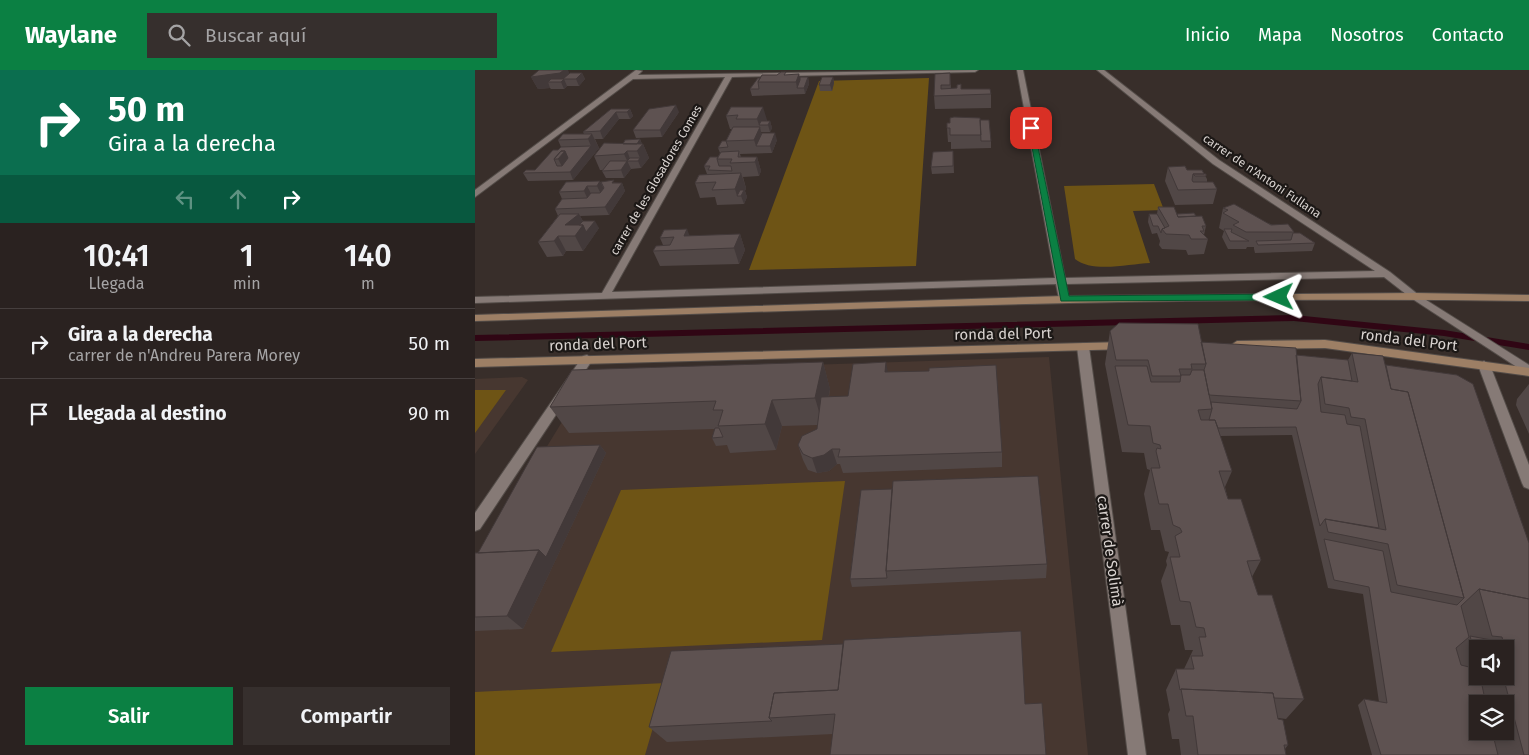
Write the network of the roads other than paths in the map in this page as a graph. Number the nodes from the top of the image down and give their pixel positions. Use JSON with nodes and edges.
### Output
{"nodes":[{"id":1,"x":640,"y":70,"type":"edge"},
{"id":2,"x":975,"y":70,"type":"edge"},
{"id":3,"x":1020,"y":70,"type":"edge"},
{"id":4,"x":1100,"y":70,"type":"edge"},
{"id":5,"x":729,"y":76,"type":"junction"},
{"id":6,"x":633,"y":77,"type":"junction"},
{"id":7,"x":475,"y":194,"type":"edge"},
{"id":8,"x":1386,"y":274,"type":"junction"},
{"id":9,"x":1060,"y":281,"type":"junction"},
{"id":10,"x":605,"y":296,"type":"junction"},
{"id":11,"x":1415,"y":296,"type":"junction"},
{"id":12,"x":1529,"y":298,"type":"edge"},
{"id":13,"x":1064,"y":299,"type":"junction"},
{"id":14,"x":475,"y":300,"type":"edge"},
{"id":15,"x":475,"y":318,"type":"edge"},
{"id":16,"x":1228,"y":345,"type":"edge"},
{"id":17,"x":1141,"y":346,"type":"edge"},
{"id":18,"x":1083,"y":347,"type":"junction"},
{"id":19,"x":587,"y":359,"type":"junction"},
{"id":20,"x":475,"y":363,"type":"edge"},
{"id":21,"x":1484,"y":365,"type":"junction"},
{"id":22,"x":1529,"y":372,"type":"edge"},
{"id":23,"x":1529,"y":483,"type":"edge"},
{"id":24,"x":475,"y":525,"type":"edge"},
{"id":25,"x":1137,"y":755,"type":"edge"}],
"edges":[{"from":1,"to":6,"type":"street"},
{"from":2,"to":5,"type":"street"},
{"from":3,"to":9,"type":"street"},
{"from":4,"to":8,"type":"street","name":"carrer de n'Antoni Fullana"},
{"from":5,"to":6,"type":"street"},
{"from":5,"to":10,"type":"street","name":"carrer de les Glosadores Comes"},
{"from":6,"to":7,"type":"street"},
{"from":8,"to":9,"type":"street"},
{"from":8,"to":11,"type":"street","name":"carrer de n'Antoni Fullana"},
{"from":9,"to":10,"type":"street"},
{"from":9,"to":13,"type":"street"},
{"from":10,"to":14,"type":"street"},
{"from":11,"to":12,"type":"main road","name":"ronda del Port"},
{"from":11,"to":13,"type":"main road","name":"ronda del Port"},
{"from":11,"to":22,"type":"street","name":"carrer de n'Antoni Fullana"},
{"from":13,"to":15,"type":"main road","name":"ronda del Port"},
{"from":16,"to":21,"type":"main road","name":"ronda del Port"},
{"from":17,"to":18,"type":"main road","name":"ronda del Port"},
{"from":18,"to":19,"type":"main road","name":"ronda del Port"},
{"from":18,"to":25,"type":"street","name":"carrer de Solimà"},
{"from":19,"to":20,"type":"main road","name":"ronda del Port"},
{"from":19,"to":24,"type":"street"},
{"from":21,"to":22,"type":"main road","name":"ronda del Port"},
{"from":21,"to":23,"type":"street"}]}
